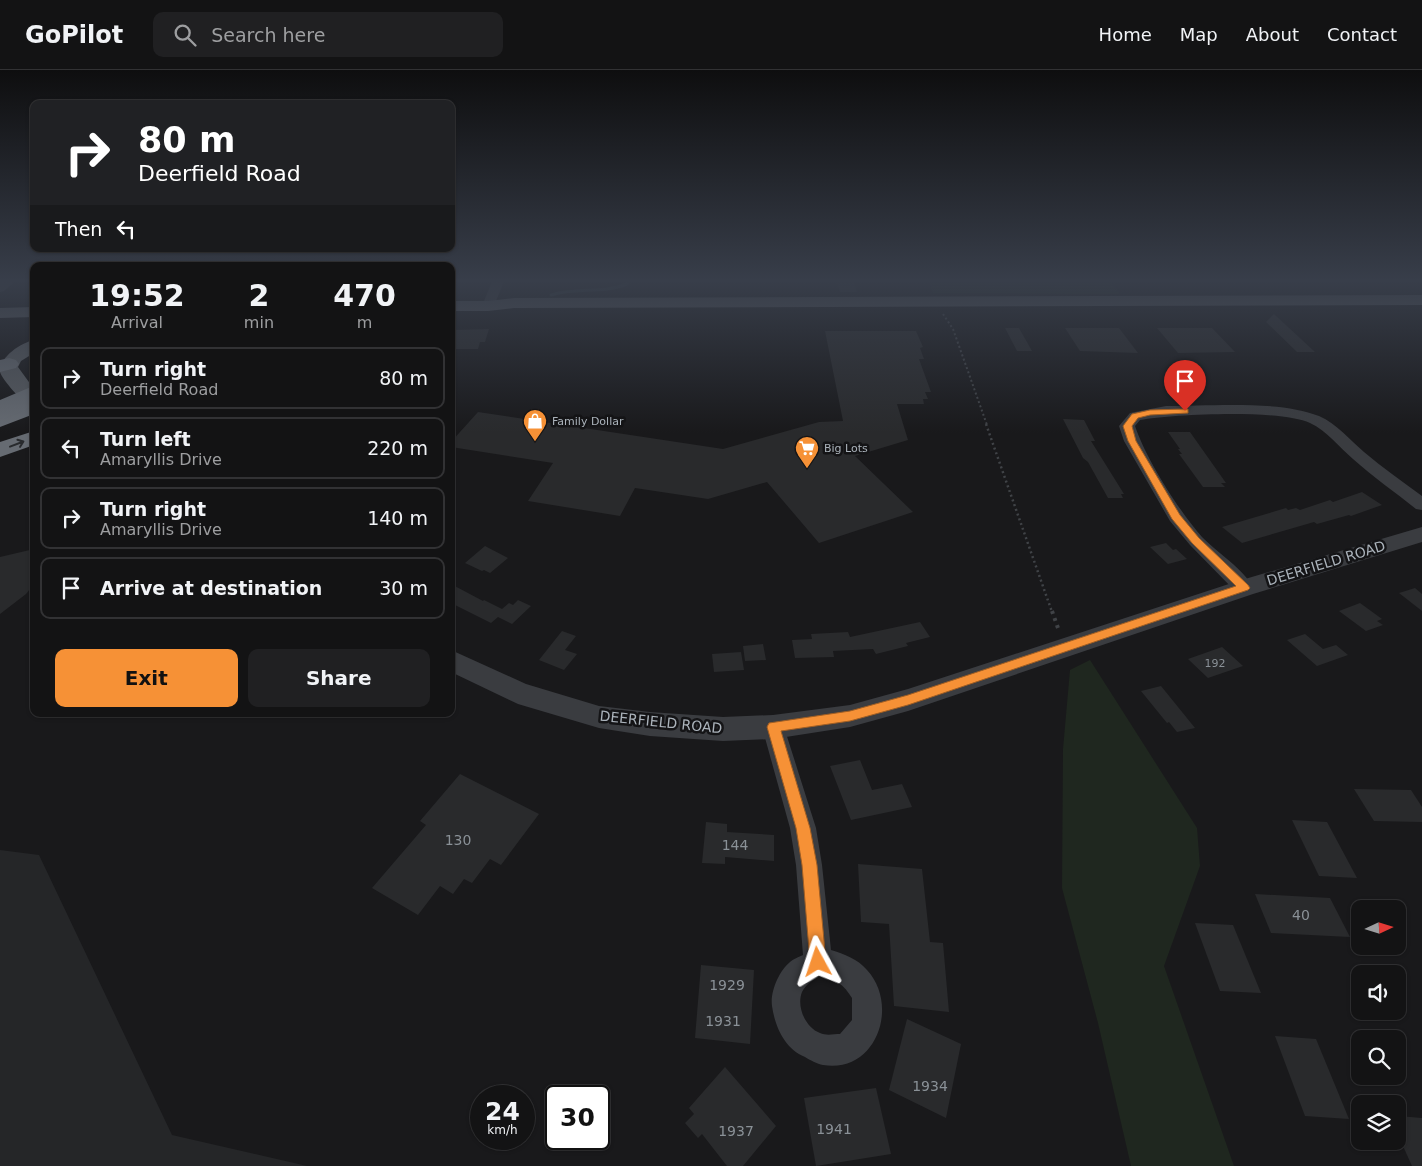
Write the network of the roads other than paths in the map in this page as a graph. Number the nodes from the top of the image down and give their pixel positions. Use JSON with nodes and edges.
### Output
{"nodes":[{"id":1,"x":30,"y":347,"type":"edge"},
{"id":2,"x":4,"y":365,"type":"edge"},
{"id":3,"x":30,"y":397,"type":"edge"},
{"id":4,"x":30,"y":398,"type":"edge"},
{"id":5,"x":30,"y":407,"type":"edge"},
{"id":6,"x":3,"y":415,"type":"edge"},
{"id":7,"x":30,"y":439,"type":"edge"},
{"id":8,"x":0,"y":450,"type":"edge"},
{"id":9,"x":1422,"y":505,"type":"edge"},
{"id":10,"x":1422,"y":534,"type":"edge"},
{"id":11,"x":1244,"y":588,"type":"junction"},
{"id":12,"x":455,"y":662,"type":"edge"},
{"id":13,"x":773,"y":727,"type":"junction"},
{"id":14,"x":818,"y":962,"type":"dead end"}],
"edges":[{"from":1,"to":2,"type":"main road"},
{"from":2,"to":3,"type":"main road"},
{"from":4,"to":6,"type":"highway","bridge":true},
{"from":5,"to":6,"type":"highway"},
{"from":8,"to":7,"type":"highway","one_way":true},
{"from":9,"to":11,"type":"street"},
{"from":10,"to":11,"type":"street","name":"DEERFIELD ROAD"},
{"from":11,"to":13,"type":"street","name":"DEERFIELD ROAD"},
{"from":12,"to":13,"type":"street","name":"DEERFIELD ROAD"},
{"from":13,"to":14,"type":"street"}]}
